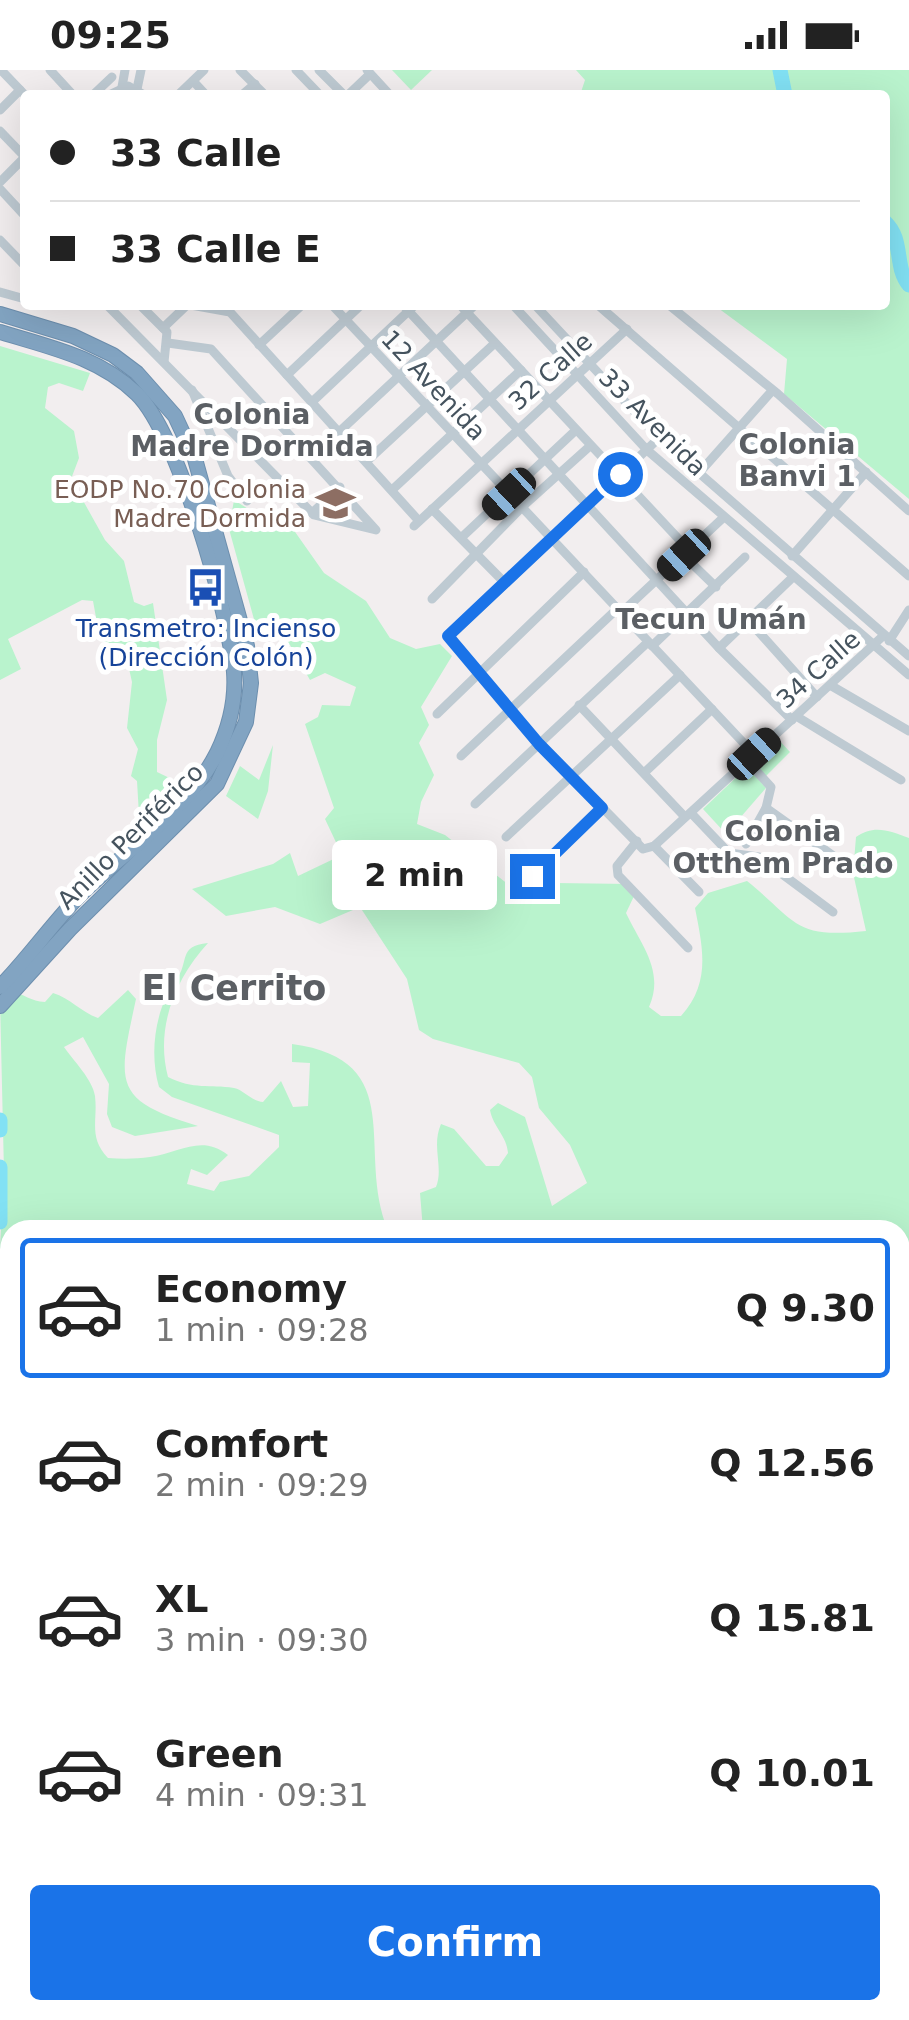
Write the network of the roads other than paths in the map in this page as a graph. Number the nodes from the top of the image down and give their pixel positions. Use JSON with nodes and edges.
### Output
{"nodes":[{"id":1,"x":1,"y":70,"type":"edge"},
{"id":2,"x":50,"y":70,"type":"edge"},
{"id":3,"x":125,"y":70,"type":"edge"},
{"id":4,"x":204,"y":70,"type":"edge"},
{"id":5,"x":240,"y":70,"type":"edge"},
{"id":6,"x":296,"y":70,"type":"edge"},
{"id":7,"x":319,"y":70,"type":"edge"},
{"id":8,"x":109,"y":74,"type":"edge"},
{"id":9,"x":193,"y":81,"type":"junction"},
{"id":10,"x":254,"y":84,"type":"junction"},
{"id":11,"x":121,"y":87,"type":"junction"},
{"id":12,"x":20,"y":90,"type":"edge"},
{"id":13,"x":68,"y":90,"type":"edge"},
{"id":14,"x":116,"y":90,"type":"edge"},
{"id":15,"x":133,"y":90,"type":"edge"},
{"id":16,"x":183,"y":90,"type":"edge"},
{"id":17,"x":201,"y":90,"type":"edge"},
{"id":18,"x":247,"y":90,"type":"edge"},
{"id":19,"x":260,"y":90,"type":"edge"},
{"id":20,"x":315,"y":90,"type":"edge"},
{"id":21,"x":341,"y":90,"type":"edge"},
{"id":22,"x":0,"y":131,"type":"edge"},
{"id":23,"x":20,"y":152,"type":"edge"},
{"id":24,"x":20,"y":163,"type":"edge"},
{"id":25,"x":0,"y":186,"type":"edge"},
{"id":26,"x":20,"y":210,"type":"edge"},
{"id":27,"x":0,"y":240,"type":"edge"},
{"id":28,"x":20,"y":261,"type":"edge"},
{"id":29,"x":112,"y":310,"type":"edge"},
{"id":30,"x":145,"y":310,"type":"edge"},
{"id":31,"x":183,"y":310,"type":"edge"},
{"id":32,"x":235,"y":310,"type":"edge"},
{"id":33,"x":296,"y":310,"type":"edge"},
{"id":34,"x":337,"y":310,"type":"edge"},
{"id":35,"x":356,"y":310,"type":"edge"},
{"id":36,"x":406,"y":310,"type":"edge"},
{"id":37,"x":411,"y":310,"type":"edge"},
{"id":38,"x":464,"y":310,"type":"edge"},
{"id":39,"x":469,"y":310,"type":"edge"},
{"id":40,"x":518,"y":310,"type":"edge"},
{"id":41,"x":539,"y":310,"type":"edge"},
{"id":42,"x":604,"y":310,"type":"edge"},
{"id":43,"x":675,"y":310,"type":"edge"},
{"id":44,"x":0,"y":314,"type":"edge"},
{"id":45,"x":346,"y":320,"type":"junction"},
{"id":46,"x":163,"y":328,"type":"junction"},
{"id":47,"x":627,"y":330,"type":"junction"},
{"id":48,"x":0,"y":332,"type":"edge"},
{"id":49,"x":168,"y":342,"type":"junction"},
{"id":50,"x":436,"y":342,"type":"junction"},
{"id":51,"x":495,"y":342,"type":"junction"},
{"id":52,"x":259,"y":344,"type":"junction"},
{"id":53,"x":372,"y":347,"type":"junction"},
{"id":54,"x":164,"y":362,"type":"junction"},
{"id":55,"x":588,"y":363,"type":"junction"},
{"id":56,"x":521,"y":370,"type":"junction"},
{"id":57,"x":464,"y":372,"type":"junction"},
{"id":58,"x":576,"y":374,"type":"junction"},
{"id":59,"x":287,"y":375,"type":"junction"},
{"id":60,"x":399,"y":376,"type":"junction"},
{"id":61,"x":191,"y":387,"type":"junction"},
{"id":62,"x":771,"y":392,"type":"junction"},
{"id":63,"x":548,"y":399,"type":"junction"},
{"id":64,"x":490,"y":400,"type":"junction"},
{"id":65,"x":312,"y":402,"type":"junction"},
{"id":66,"x":427,"y":406,"type":"junction"},
{"id":67,"x":737,"y":428,"type":"junction"},
{"id":68,"x":517,"y":429,"type":"junction"},
{"id":69,"x":576,"y":430,"type":"junction"},
{"id":70,"x":339,"y":432,"type":"junction"},
{"id":71,"x":453,"y":434,"type":"junction"},
{"id":72,"x":659,"y":438,"type":"junction"},
{"id":73,"x":590,"y":446,"type":"junction"},
{"id":74,"x":647,"y":450,"type":"junction"},
{"id":75,"x":546,"y":459,"type":"junction"},
{"id":76,"x":366,"y":462,"type":"junction"},
{"id":77,"x":481,"y":463,"type":"junction"},
{"id":78,"x":866,"y":472,"type":"junction"},
{"id":79,"x":699,"y":473,"type":"junction"},
{"id":80,"x":560,"y":474,"type":"junction"},
{"id":81,"x":620,"y":474,"type":"junction"},
{"id":82,"x":340,"y":487,"type":"junction"},
{"id":83,"x":392,"y":490,"type":"junction"},
{"id":84,"x":509,"y":494,"type":"junction"},
{"id":85,"x":247,"y":501,"type":"dead end"},
{"id":86,"x":587,"y":503,"type":"junction"},
{"id":87,"x":522,"y":508,"type":"junction"},
{"id":88,"x":830,"y":509,"type":"junction"},
{"id":89,"x":432,"y":510,"type":"junction"},
{"id":90,"x":909,"y":511,"type":"edge"},
{"id":91,"x":312,"y":513,"type":"junction"},
{"id":92,"x":724,"y":517,"type":"junction"},
{"id":93,"x":460,"y":538,"type":"junction"},
{"id":94,"x":550,"y":538,"type":"junction"},
{"id":95,"x":686,"y":552,"type":"junction"},
{"id":96,"x":476,"y":555,"type":"junction"},
{"id":97,"x":792,"y":556,"type":"junction"},
{"id":98,"x":745,"y":557,"type":"dead end"},
{"id":99,"x":584,"y":572,"type":"junction"},
{"id":100,"x":909,"y":576,"type":"edge"},
{"id":101,"x":793,"y":577,"type":"junction"},
{"id":102,"x":503,"y":580,"type":"junction"},
{"id":103,"x":656,"y":580,"type":"junction"},
{"id":104,"x":716,"y":586,"type":"junction"},
{"id":105,"x":432,"y":599,"type":"dead end"},
{"id":106,"x":909,"y":610,"type":"edge"},
{"id":107,"x":619,"y":611,"type":"junction"},
{"id":108,"x":687,"y":614,"type":"junction"},
{"id":109,"x":748,"y":621,"type":"junction"},
{"id":110,"x":886,"y":638,"type":"junction"},
{"id":111,"x":650,"y":644,"type":"junction"},
{"id":112,"x":872,"y":646,"type":"junction"},
{"id":113,"x":718,"y":648,"type":"junction"},
{"id":114,"x":909,"y":656,"type":"edge"},
{"id":115,"x":680,"y":675,"type":"junction"},
{"id":116,"x":909,"y":675,"type":"edge"},
{"id":117,"x":479,"y":676,"type":"junction"},
{"id":118,"x":830,"y":685,"type":"junction"},
{"id":119,"x":817,"y":697,"type":"junction"},
{"id":120,"x":579,"y":704,"type":"junction"},
{"id":121,"x":509,"y":708,"type":"junction"},
{"id":122,"x":712,"y":709,"type":"junction"},
{"id":123,"x":437,"y":714,"type":"dead end"},
{"id":124,"x":794,"y":718,"type":"junction"},
{"id":125,"x":909,"y":731,"type":"edge"},
{"id":126,"x":610,"y":737,"type":"junction"},
{"id":127,"x":539,"y":744,"type":"junction"},
{"id":128,"x":461,"y":756,"type":"dead end"},
{"id":129,"x":751,"y":758,"type":"junction"},
{"id":130,"x":644,"y":773,"type":"junction"},
{"id":131,"x":570,"y":777,"type":"junction"},
{"id":132,"x":901,"y":780,"type":"dead end"},
{"id":133,"x":475,"y":804,"type":"dead end"},
{"id":134,"x":602,"y":808,"type":"junction"},
{"id":135,"x":766,"y":808,"type":"junction"},
{"id":136,"x":688,"y":815,"type":"junction"},
{"id":137,"x":156,"y":833,"type":"junction"},
{"id":138,"x":506,"y":837,"type":"dead end"},
{"id":139,"x":637,"y":841,"type":"junction"},
{"id":140,"x":746,"y":844,"type":"dead end"},
{"id":141,"x":650,"y":848,"type":"junction"},
{"id":142,"x":839,"y":860,"type":"dead end"},
{"id":143,"x":532,"y":876,"type":"dead end"},
{"id":144,"x":699,"y":892,"type":"dead end"},
{"id":145,"x":834,"y":912,"type":"dead end"},
{"id":146,"x":688,"y":948,"type":"dead end"},
{"id":147,"x":0,"y":987,"type":"edge"},
{"id":148,"x":0,"y":1006,"type":"edge"}],
"edges":[{"from":1,"to":12,"type":"street"},
{"from":2,"to":13,"type":"street"},
{"from":3,"to":11,"type":"street"},
{"from":4,"to":9,"type":"street"},
{"from":5,"to":10,"type":"street"},
{"from":6,"to":20,"type":"street"},
{"from":7,"to":21,"type":"street"},
{"from":8,"to":11,"type":"street"},
{"from":9,"to":16,"type":"street"},
{"from":9,"to":17,"type":"street"},
{"from":10,"to":18,"type":"street"},
{"from":10,"to":19,"type":"street"},
{"from":11,"to":14,"type":"street"},
{"from":11,"to":15,"type":"street"},
{"from":22,"to":23,"type":"street"},
{"from":24,"to":25,"type":"street"},
{"from":25,"to":26,"type":"street"},
{"from":27,"to":28,"type":"street"},
{"from":29,"to":54,"type":"street"},
{"from":30,"to":46,"type":"street"},
{"from":31,"to":46,"type":"street"},
{"from":32,"to":52,"type":"street"},
{"from":33,"to":52,"type":"street"},
{"from":34,"to":45,"type":"street","name":"12 Avenida"},
{"from":35,"to":45,"type":"street"},
{"from":36,"to":53,"type":"street"},
{"from":37,"to":50,"type":"street"},
{"from":38,"to":50,"type":"street"},
{"from":39,"to":51,"type":"street"},
{"from":40,"to":58,"type":"street","name":"33 Avenida"},
{"from":41,"to":55,"type":"street","name":"33 Avenida"},
{"from":42,"to":47,"type":"street"},
{"from":43,"to":62,"type":"street"},
{"from":44,"to":137,"type":"highway","name":"Anillo Periférico"},
{"from":45,"to":53,"type":"street","name":"12 Avenida"},
{"from":45,"to":59,"type":"street"},
{"from":46,"to":49,"type":"street"},
{"from":47,"to":55,"type":"street","name":"32 Calle"},
{"from":47,"to":67,"type":"street"},
{"from":48,"to":137,"type":"highway","name":"Anillo Periférico"},
{"from":49,"to":54,"type":"street"},
{"from":49,"to":82,"type":"street"},
{"from":50,"to":57,"type":"street"},
{"from":50,"to":60,"type":"street"},
{"from":51,"to":56,"type":"street"},
{"from":51,"to":57,"type":"street"},
{"from":52,"to":59,"type":"street"},
{"from":53,"to":60,"type":"street","name":"12 Avenida"},
{"from":53,"to":65,"type":"street"},
{"from":54,"to":61,"type":"street"},
{"from":55,"to":58,"type":"street","name":"32 Calle"},
{"from":55,"to":72,"type":"street","name":"33 Avenida"},
{"from":56,"to":63,"type":"street"},
{"from":56,"to":64,"type":"street"},
{"from":57,"to":64,"type":"street"},
{"from":57,"to":66,"type":"street"},
{"from":58,"to":63,"type":"street","name":"32 Calle"},
{"from":58,"to":74,"type":"street","name":"33 Avenida"},
{"from":59,"to":65,"type":"street"},
{"from":60,"to":66,"type":"street","name":"12 Avenida"},
{"from":60,"to":70,"type":"street"},
{"from":61,"to":85,"type":"street"},
{"from":61,"to":91,"type":"street"},
{"from":62,"to":67,"type":"street"},
{"from":62,"to":78,"type":"street"},
{"from":63,"to":68,"type":"street","name":"32 Calle"},
{"from":63,"to":69,"type":"street"},
{"from":64,"to":68,"type":"street"},
{"from":64,"to":71,"type":"street"},
{"from":65,"to":70,"type":"street"},
{"from":66,"to":71,"type":"street","name":"12 Avenida"},
{"from":66,"to":76,"type":"street"},
{"from":67,"to":79,"type":"street"},
{"from":67,"to":88,"type":"street"},
{"from":68,"to":75,"type":"street"},
{"from":68,"to":77,"type":"street","name":"32 Calle"},
{"from":69,"to":73,"type":"street"},
{"from":69,"to":75,"type":"street"},
{"from":70,"to":76,"type":"street"},
{"from":71,"to":77,"type":"street","name":"12 Avenida"},
{"from":71,"to":83,"type":"street"},
{"from":72,"to":74,"type":"street"},
{"from":72,"to":79,"type":"street","name":"33 Avenida"},
{"from":73,"to":80,"type":"street"},
{"from":73,"to":81,"type":"street"},
{"from":74,"to":81,"type":"street"},
{"from":74,"to":92,"type":"street","name":"33 Avenida"},
{"from":75,"to":80,"type":"street"},
{"from":75,"to":84,"type":"street"},
{"from":76,"to":83,"type":"street"},
{"from":77,"to":84,"type":"street","name":"12 Avenida"},
{"from":77,"to":89,"type":"street","name":"32 Calle"},
{"from":78,"to":88,"type":"street"},
{"from":78,"to":90,"type":"street"},
{"from":79,"to":97,"type":"street","name":"33 Avenida"},
{"from":80,"to":86,"type":"street"},
{"from":80,"to":87,"type":"street"},
{"from":81,"to":86,"type":"street"},
{"from":81,"to":95,"type":"street"},
{"from":82,"to":91,"type":"street"},
{"from":82,"to":91,"type":"street"},
{"from":83,"to":89,"type":"street","name":"32 Calle"},
{"from":84,"to":87,"type":"street","name":"12 Avenida"},
{"from":84,"to":93,"type":"street"},
{"from":86,"to":94,"type":"street"},
{"from":86,"to":103,"type":"street"},
{"from":87,"to":94,"type":"street","name":"12 Avenida"},
{"from":87,"to":96,"type":"street"},
{"from":88,"to":97,"type":"street"},
{"from":88,"to":100,"type":"street"},
{"from":89,"to":93,"type":"street"},
{"from":92,"to":95,"type":"street"},
{"from":92,"to":101,"type":"street","name":"33 Avenida"},
{"from":93,"to":96,"type":"street"},
{"from":94,"to":99,"type":"street","name":"12 Avenida"},
{"from":94,"to":102,"type":"street"},
{"from":95,"to":103,"type":"street"},
{"from":95,"to":104,"type":"street"},
{"from":96,"to":102,"type":"street"},
{"from":96,"to":105,"type":"street"},
{"from":97,"to":110,"type":"street","name":"33 Avenida"},
{"from":98,"to":104,"type":"street"},
{"from":99,"to":107,"type":"street","name":"12 Avenida"},
{"from":99,"to":117,"type":"street"},
{"from":101,"to":109,"type":"street"},
{"from":101,"to":112,"type":"street","name":"33 Avenida"},
{"from":102,"to":117,"type":"street"},
{"from":103,"to":107,"type":"street"},
{"from":103,"to":108,"type":"street"},
{"from":104,"to":108,"type":"street"},
{"from":106,"to":110,"type":"street","name":"34 Calle"},
{"from":107,"to":111,"type":"street","name":"12 Avenida"},
{"from":107,"to":121,"type":"street"},
{"from":108,"to":111,"type":"street"},
{"from":108,"to":113,"type":"street"},
{"from":109,"to":113,"type":"street"},
{"from":109,"to":119,"type":"street"},
{"from":110,"to":112,"type":"street","name":"34 Calle"},
{"from":110,"to":114,"type":"street","name":"33 Avenida"},
{"from":111,"to":115,"type":"street","name":"12 Avenida"},
{"from":111,"to":120,"type":"street"},
{"from":112,"to":116,"type":"street","name":"33 Avenida"},
{"from":112,"to":118,"type":"street","name":"34 Calle"},
{"from":113,"to":124,"type":"street"},
{"from":115,"to":122,"type":"street","name":"12 Avenida"},
{"from":115,"to":126,"type":"street"},
{"from":117,"to":121,"type":"street"},
{"from":117,"to":123,"type":"street"},
{"from":118,"to":119,"type":"street","name":"34 Calle"},
{"from":118,"to":125,"type":"street"},
{"from":119,"to":124,"type":"street","name":"34 Calle"},
{"from":120,"to":126,"type":"street"},
{"from":120,"to":127,"type":"street"},
{"from":121,"to":127,"type":"street"},
{"from":121,"to":128,"type":"street"},
{"from":122,"to":129,"type":"street","name":"12 Avenida"},
{"from":122,"to":130,"type":"street"},
{"from":124,"to":129,"type":"street","name":"34 Calle"},
{"from":124,"to":132,"type":"street"},
{"from":126,"to":130,"type":"street"},
{"from":126,"to":131,"type":"street"},
{"from":127,"to":131,"type":"street"},
{"from":127,"to":133,"type":"street"},
{"from":129,"to":135,"type":"street","name":"12 Avenida"},
{"from":129,"to":136,"type":"street","name":"34 Calle"},
{"from":130,"to":136,"type":"street"},
{"from":131,"to":134,"type":"street"},
{"from":131,"to":138,"type":"street"},
{"from":134,"to":139,"type":"street"},
{"from":134,"to":143,"type":"street"},
{"from":135,"to":140,"type":"street"},
{"from":135,"to":142,"type":"street"},
{"from":136,"to":141,"type":"street","name":"34 Calle"},
{"from":136,"to":145,"type":"street"},
{"from":137,"to":147,"type":"highway","name":"Anillo Periférico"},
{"from":137,"to":148,"type":"highway","name":"Anillo Periférico"},
{"from":139,"to":141,"type":"street"},
{"from":139,"to":146,"type":"street"},
{"from":141,"to":144,"type":"street"}]}
